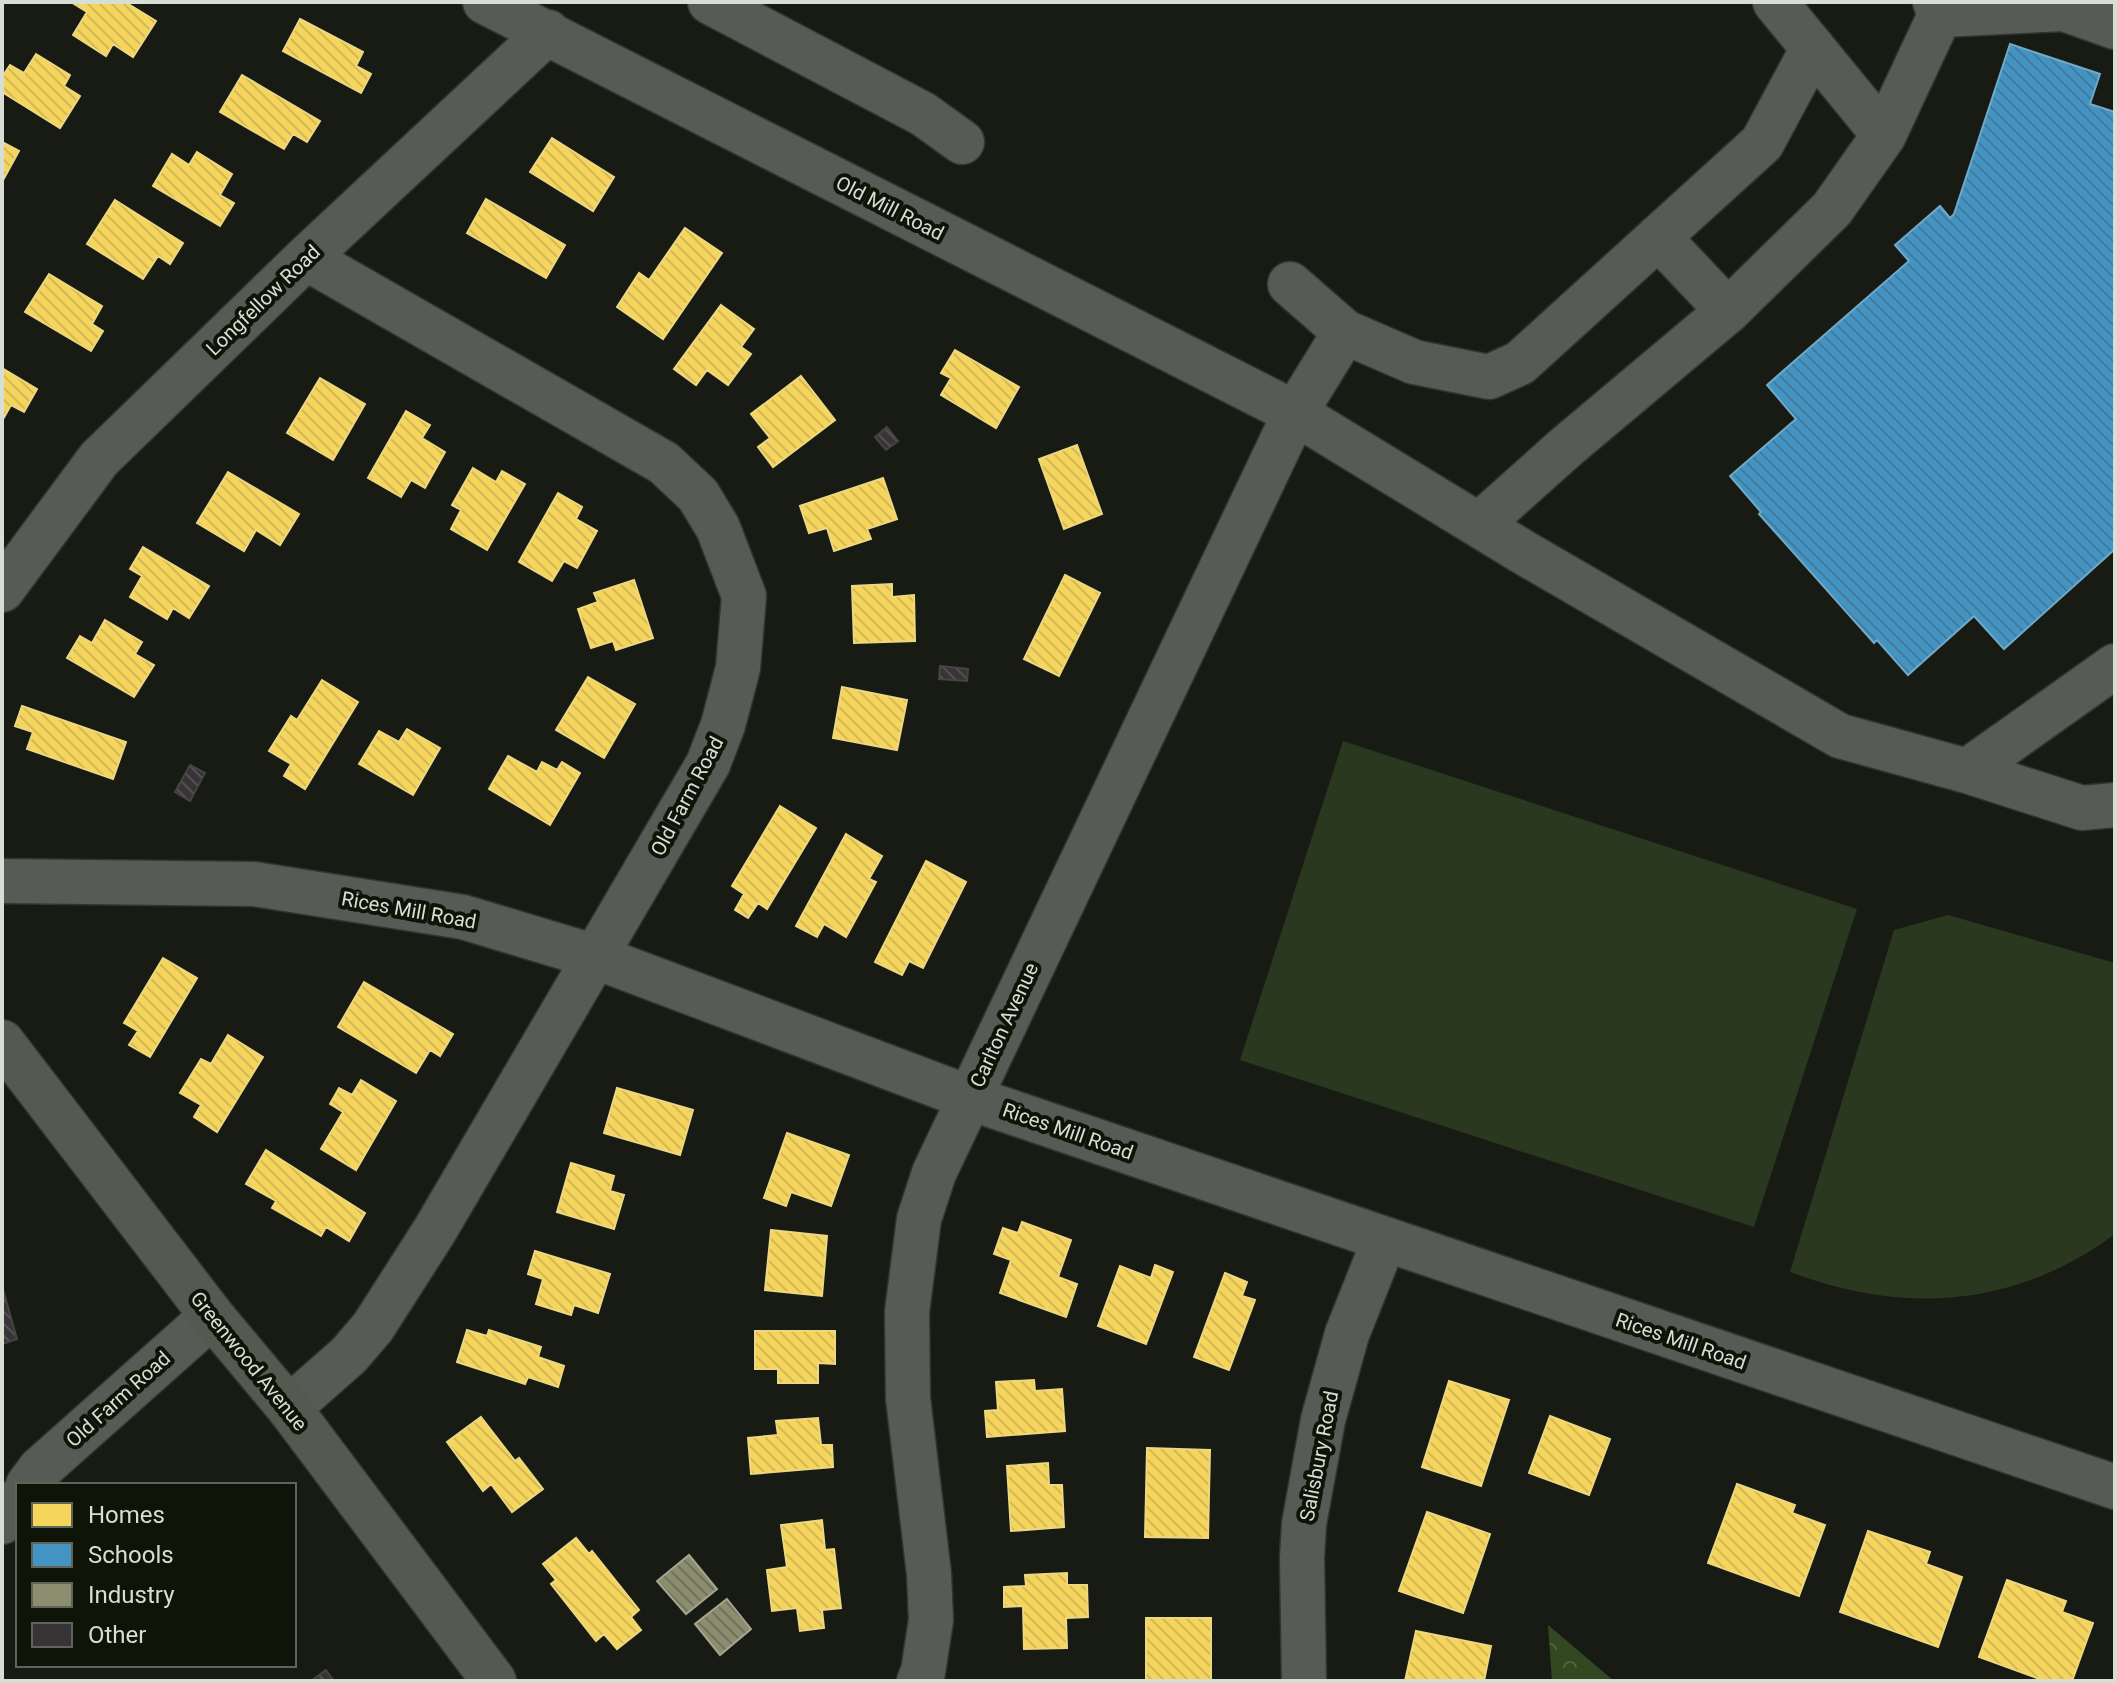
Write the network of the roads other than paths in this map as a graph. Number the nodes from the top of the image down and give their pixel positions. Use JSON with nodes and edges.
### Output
{"nodes":[{"id":1,"x":485,"y":2,"type":"edge"},
{"id":2,"x":710,"y":2,"type":"edge"},
{"id":3,"x":1775,"y":2,"type":"edge"},
{"id":4,"x":1937,"y":8,"type":"edge"},
{"id":5,"x":2115,"y":27,"type":"edge"},
{"id":6,"x":548,"y":32,"type":"junction"},
{"id":7,"x":1813,"y":48,"type":"junction"},
{"id":8,"x":1884,"y":135,"type":"junction"},
{"id":9,"x":962,"y":142,"type":"dead end"},
{"id":10,"x":1658,"y":237,"type":"junction"},
{"id":11,"x":306,"y":258,"type":"junction"},
{"id":12,"x":1290,"y":284,"type":"dead end"},
{"id":13,"x":1728,"y":311,"type":"junction"},
{"id":14,"x":1345,"y":332,"type":"junction"},
{"id":15,"x":1295,"y":413,"type":"junction"},
{"id":16,"x":1479,"y":525,"type":"junction"},
{"id":17,"x":2,"y":590,"type":"edge"},
{"id":18,"x":2115,"y":666,"type":"edge"},
{"id":19,"x":1967,"y":771,"type":"junction"},
{"id":20,"x":2115,"y":805,"type":"edge"},
{"id":21,"x":2,"y":881,"type":"edge"},
{"id":22,"x":596,"y":957,"type":"junction"},
{"id":23,"x":2,"y":1042,"type":"edge"},
{"id":24,"x":970,"y":1098,"type":"junction"},
{"id":25,"x":1384,"y":1241,"type":"junction"},
{"id":26,"x":212,"y":1316,"type":"junction"},
{"id":27,"x":289,"y":1408,"type":"junction"},
{"id":28,"x":30,"y":1483,"type":"edge"},
{"id":29,"x":2115,"y":1487,"type":"edge"},
{"id":30,"x":16,"y":1503,"type":"edge"},
{"id":31,"x":2,"y":1522,"type":"edge"},
{"id":32,"x":494,"y":1681,"type":"edge"},
{"id":33,"x":919,"y":1681,"type":"edge"},
{"id":34,"x":1304,"y":1681,"type":"edge"}],
"edges":[{"from":1,"to":6,"type":"street","name":"Old Mill Road"},
{"from":2,"to":9,"type":"street"},
{"from":3,"to":7,"type":"street"},
{"from":4,"to":5,"type":"street"},
{"from":4,"to":8,"type":"street"},
{"from":6,"to":11,"type":"street","name":"Longfellow Road"},
{"from":6,"to":15,"type":"street","name":"Old Mill Road"},
{"from":7,"to":8,"type":"street"},
{"from":7,"to":10,"type":"street"},
{"from":8,"to":13,"type":"street"},
{"from":10,"to":13,"type":"street"},
{"from":10,"to":14,"type":"street"},
{"from":11,"to":17,"type":"street","name":"Longfellow Road"},
{"from":11,"to":22,"type":"street","name":"Old Farm Road"},
{"from":12,"to":14,"type":"street"},
{"from":13,"to":16,"type":"street"},
{"from":14,"to":15,"type":"street","name":"Carlton Avenue"},
{"from":15,"to":16,"type":"street","name":"Old Mill Road"},
{"from":15,"to":24,"type":"street","name":"Carlton Avenue"},
{"from":16,"to":19,"type":"street","name":"Old Mill Road"},
{"from":18,"to":19,"type":"street"},
{"from":19,"to":20,"type":"street","name":"Old Mill Road"},
{"from":21,"to":22,"type":"street","name":"Rices Mill Road"},
{"from":22,"to":24,"type":"street","name":"Rices Mill Road"},
{"from":22,"to":27,"type":"street","name":"Old Farm Road"},
{"from":23,"to":26,"type":"main road","name":"Greenwood Avenue"},
{"from":24,"to":25,"type":"street","name":"Rices Mill Road"},
{"from":24,"to":33,"type":"street","name":"Carlton Avenue"},
{"from":25,"to":29,"type":"street","name":"Rices Mill Road"},
{"from":25,"to":34,"type":"street","name":"Salisbury Road"},
{"from":26,"to":27,"type":"main road","name":"Greenwood Avenue"},
{"from":26,"to":28,"type":"street","name":"Old Farm Road"},
{"from":27,"to":32,"type":"main road","name":"Greenwood Avenue"},
{"from":30,"to":31,"type":"street"}]}
